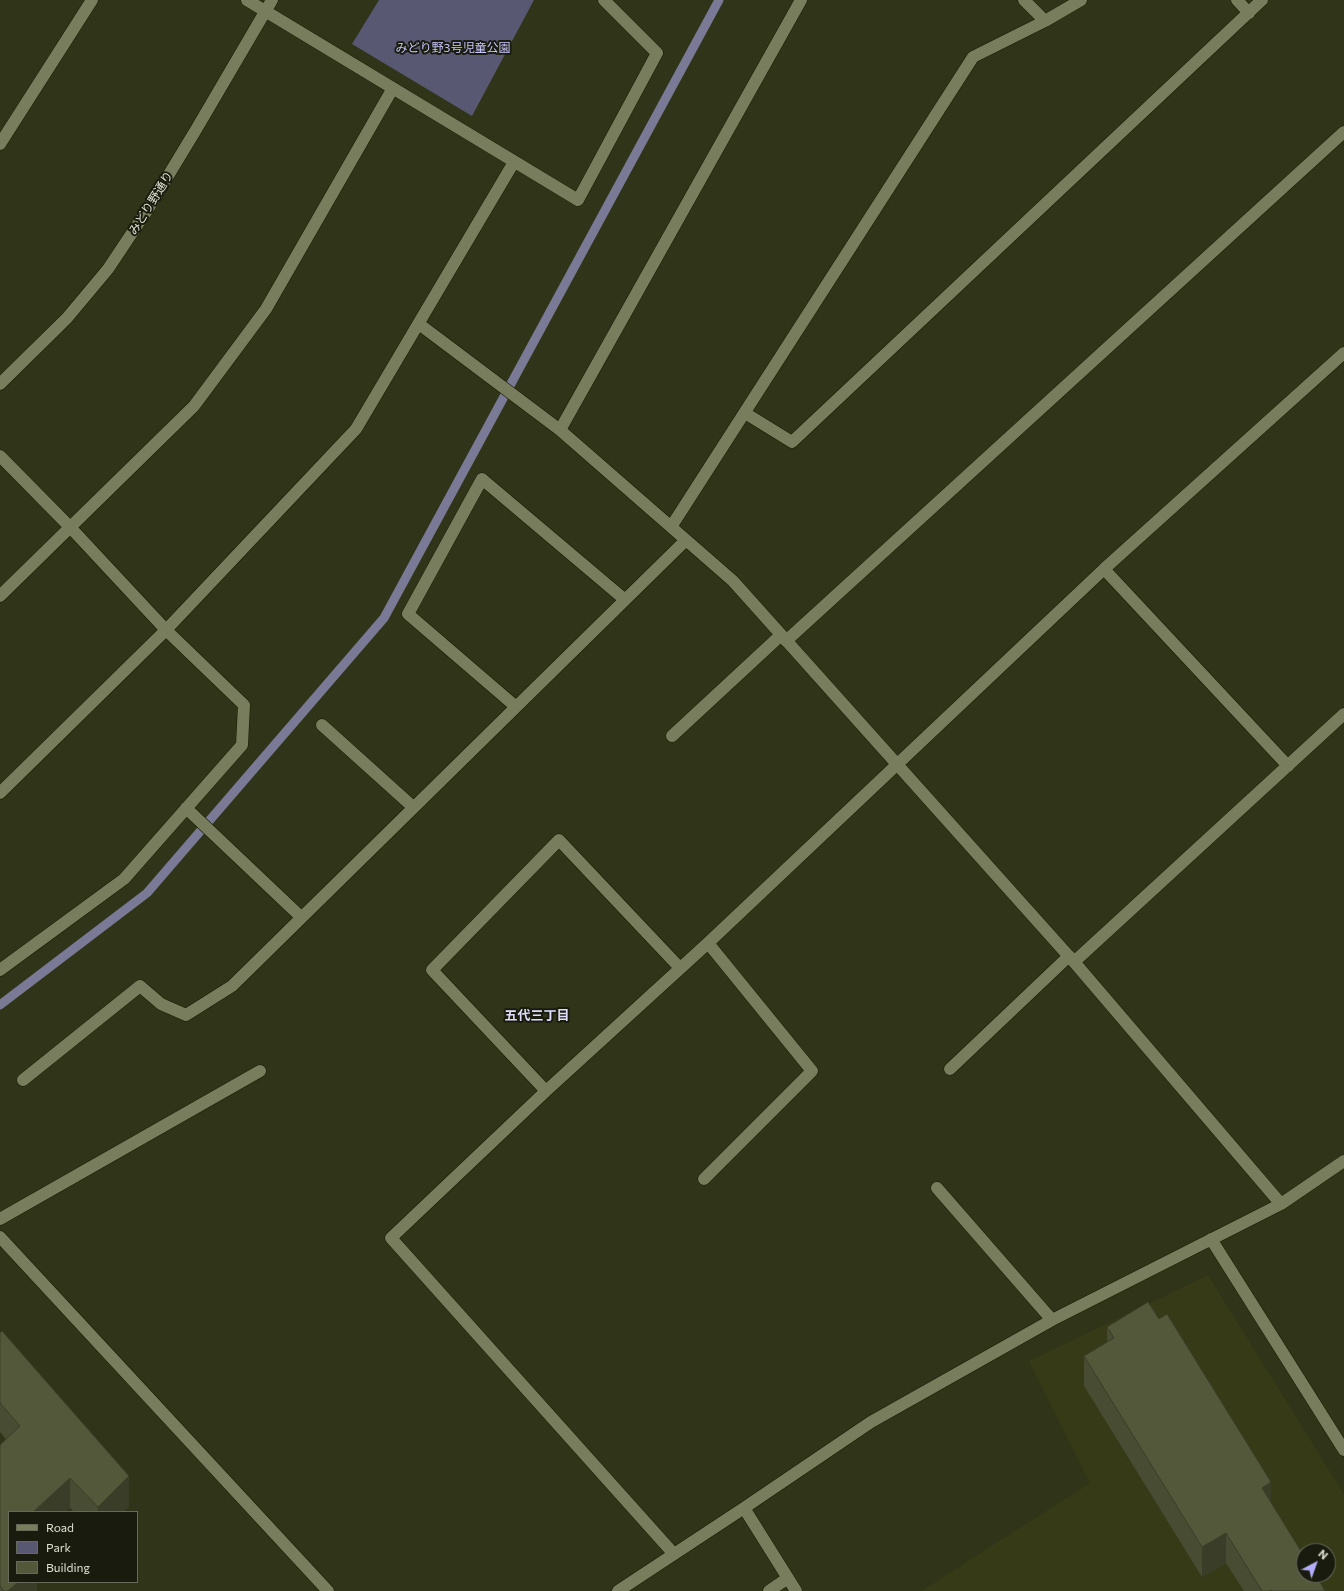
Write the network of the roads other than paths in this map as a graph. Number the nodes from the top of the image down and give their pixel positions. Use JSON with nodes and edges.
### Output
{"nodes":[{"id":1,"x":92,"y":0,"type":"edge"},
{"id":2,"x":247,"y":0,"type":"edge"},
{"id":3,"x":272,"y":0,"type":"edge"},
{"id":4,"x":604,"y":0,"type":"edge"},
{"id":5,"x":801,"y":0,"type":"edge"},
{"id":6,"x":1024,"y":0,"type":"edge"},
{"id":7,"x":1081,"y":0,"type":"edge"},
{"id":8,"x":1236,"y":0,"type":"edge"},
{"id":9,"x":1262,"y":0,"type":"edge"},
{"id":10,"x":265,"y":11,"type":"junction"},
{"id":11,"x":1249,"y":13,"type":"junction"},
{"id":12,"x":1044,"y":21,"type":"junction"},
{"id":13,"x":393,"y":88,"type":"junction"},
{"id":14,"x":1344,"y":132,"type":"edge"},
{"id":15,"x":0,"y":144,"type":"edge"},
{"id":16,"x":514,"y":162,"type":"junction"},
{"id":17,"x":419,"y":324,"type":"junction"},
{"id":18,"x":1344,"y":353,"type":"edge"},
{"id":19,"x":0,"y":384,"type":"edge"},
{"id":20,"x":745,"y":413,"type":"junction"},
{"id":21,"x":560,"y":430,"type":"junction"},
{"id":22,"x":0,"y":456,"type":"edge"},
{"id":23,"x":70,"y":527,"type":"junction"},
{"id":24,"x":671,"y":527,"type":"junction"},
{"id":25,"x":686,"y":540,"type":"junction"},
{"id":26,"x":1104,"y":569,"type":"junction"},
{"id":27,"x":0,"y":596,"type":"edge"},
{"id":28,"x":624,"y":599,"type":"junction"},
{"id":29,"x":166,"y":630,"type":"junction"},
{"id":30,"x":784,"y":638,"type":"junction"},
{"id":31,"x":514,"y":706,"type":"junction"},
{"id":32,"x":1344,"y":714,"type":"edge"},
{"id":33,"x":322,"y":725,"type":"dead end"},
{"id":34,"x":672,"y":736,"type":"dead end"},
{"id":35,"x":898,"y":764,"type":"junction"},
{"id":36,"x":1288,"y":766,"type":"junction"},
{"id":37,"x":0,"y":793,"type":"edge"},
{"id":38,"x":413,"y":807,"type":"junction"},
{"id":39,"x":186,"y":808,"type":"junction"},
{"id":40,"x":301,"y":917,"type":"junction"},
{"id":41,"x":708,"y":943,"type":"junction"},
{"id":42,"x":1068,"y":956,"type":"junction"},
{"id":43,"x":680,"y":968,"type":"junction"},
{"id":44,"x":0,"y":970,"type":"edge"},
{"id":45,"x":950,"y":1069,"type":"dead end"},
{"id":46,"x":260,"y":1071,"type":"dead end"},
{"id":47,"x":23,"y":1080,"type":"dead end"},
{"id":48,"x":546,"y":1091,"type":"junction"},
{"id":49,"x":1344,"y":1161,"type":"edge"},
{"id":50,"x":704,"y":1179,"type":"dead end"},
{"id":51,"x":937,"y":1188,"type":"dead end"},
{"id":52,"x":1282,"y":1204,"type":"junction"},
{"id":53,"x":0,"y":1219,"type":"edge"},
{"id":54,"x":0,"y":1237,"type":"edge"},
{"id":55,"x":1212,"y":1239,"type":"junction"},
{"id":56,"x":1052,"y":1320,"type":"junction"},
{"id":57,"x":1344,"y":1450,"type":"edge"},
{"id":58,"x":744,"y":1508,"type":"junction"},
{"id":59,"x":673,"y":1553,"type":"junction"},
{"id":60,"x":788,"y":1578,"type":"junction"},
{"id":61,"x":328,"y":1591,"type":"edge"},
{"id":62,"x":618,"y":1591,"type":"edge"},
{"id":63,"x":769,"y":1591,"type":"edge"},
{"id":64,"x":796,"y":1591,"type":"edge"}],
"edges":[{"from":1,"to":15,"type":"street"},
{"from":2,"to":10,"type":"street"},
{"from":3,"to":10,"type":"street","name":"みどり野通り"},
{"from":4,"to":16,"type":"street"},
{"from":5,"to":21,"type":"street"},
{"from":6,"to":12,"type":"street"},
{"from":7,"to":12,"type":"street"},
{"from":8,"to":11,"type":"street"},
{"from":9,"to":11,"type":"street"},
{"from":10,"to":13,"type":"street"},
{"from":10,"to":19,"type":"street","name":"みどり野通り"},
{"from":11,"to":20,"type":"street"},
{"from":12,"to":20,"type":"street"},
{"from":13,"to":16,"type":"street"},
{"from":13,"to":23,"type":"street"},
{"from":14,"to":30,"type":"street"},
{"from":16,"to":17,"type":"street"},
{"from":17,"to":21,"type":"street"},
{"from":17,"to":29,"type":"street"},
{"from":18,"to":26,"type":"street"},
{"from":20,"to":24,"type":"street"},
{"from":21,"to":24,"type":"street"},
{"from":22,"to":23,"type":"street"},
{"from":23,"to":27,"type":"street"},
{"from":23,"to":29,"type":"street"},
{"from":24,"to":25,"type":"street"},
{"from":25,"to":28,"type":"street"},
{"from":25,"to":30,"type":"street"},
{"from":26,"to":35,"type":"street"},
{"from":26,"to":36,"type":"street"},
{"from":28,"to":31,"type":"street"},
{"from":28,"to":31,"type":"street"},
{"from":29,"to":37,"type":"street"},
{"from":29,"to":39,"type":"street"},
{"from":30,"to":34,"type":"street"},
{"from":30,"to":35,"type":"street"},
{"from":31,"to":38,"type":"street"},
{"from":32,"to":36,"type":"street"},
{"from":33,"to":38,"type":"street"},
{"from":35,"to":41,"type":"street"},
{"from":35,"to":42,"type":"street"},
{"from":36,"to":42,"type":"street"},
{"from":38,"to":40,"type":"street"},
{"from":39,"to":40,"type":"street"},
{"from":39,"to":44,"type":"street"},
{"from":40,"to":47,"type":"street"},
{"from":41,"to":43,"type":"street"},
{"from":41,"to":50,"type":"street"},
{"from":42,"to":45,"type":"street"},
{"from":42,"to":52,"type":"street"},
{"from":43,"to":48,"type":"street"},
{"from":43,"to":48,"type":"street"},
{"from":46,"to":53,"type":"street"},
{"from":48,"to":59,"type":"street"},
{"from":49,"to":52,"type":"street"},
{"from":51,"to":56,"type":"street"},
{"from":52,"to":55,"type":"street"},
{"from":54,"to":61,"type":"street"},
{"from":55,"to":56,"type":"street"},
{"from":55,"to":57,"type":"street"},
{"from":56,"to":58,"type":"street"},
{"from":58,"to":59,"type":"street"},
{"from":58,"to":60,"type":"street"},
{"from":59,"to":62,"type":"street"},
{"from":60,"to":63,"type":"street"},
{"from":60,"to":64,"type":"street"}]}
